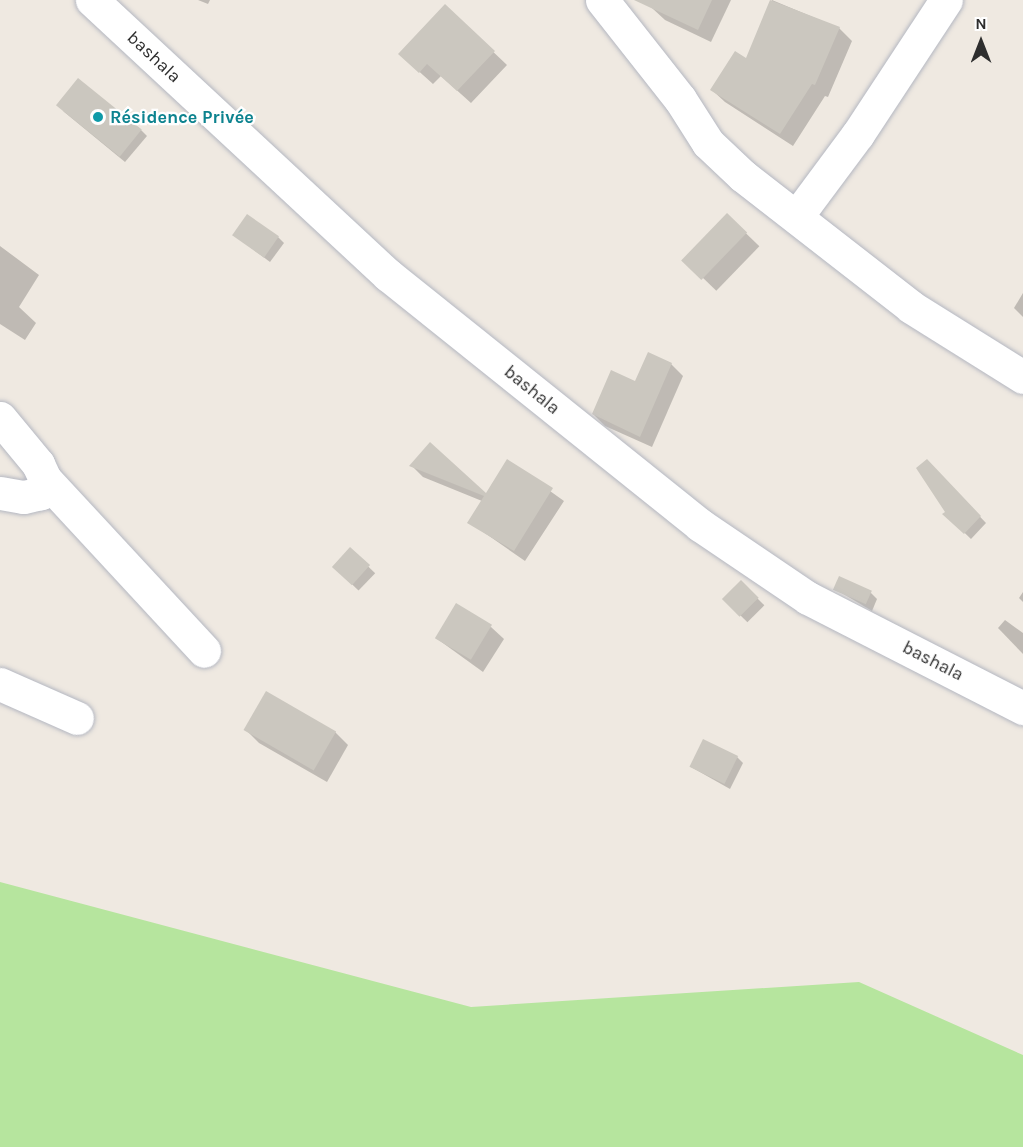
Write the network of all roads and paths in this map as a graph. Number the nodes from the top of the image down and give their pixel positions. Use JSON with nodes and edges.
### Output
{"nodes":[{"id":1,"x":92,"y":0,"type":"edge"},
{"id":2,"x":602,"y":0,"type":"edge"},
{"id":3,"x":946,"y":0,"type":"edge"},
{"id":4,"x":797,"y":216,"type":"junction"},
{"id":5,"x":1023,"y":377,"type":"edge"},
{"id":6,"x":0,"y":418,"type":"edge"},
{"id":7,"x":45,"y":479,"type":"junction"},
{"id":8,"x":0,"y":493,"type":"edge"},
{"id":9,"x":204,"y":651,"type":"dead end"},
{"id":10,"x":0,"y":684,"type":"edge"},
{"id":11,"x":1023,"y":708,"type":"edge"},
{"id":12,"x":77,"y":718,"type":"dead end"}],
"edges":[{"from":1,"to":11,"type":"street","name":"bashala"},
{"from":2,"to":4,"type":"street"},
{"from":3,"to":4,"type":"street"},
{"from":4,"to":5,"type":"street"},
{"from":6,"to":7,"type":"street"},
{"from":7,"to":8,"type":"street"},
{"from":7,"to":9,"type":"street"},
{"from":10,"to":12,"type":"street"}]}
